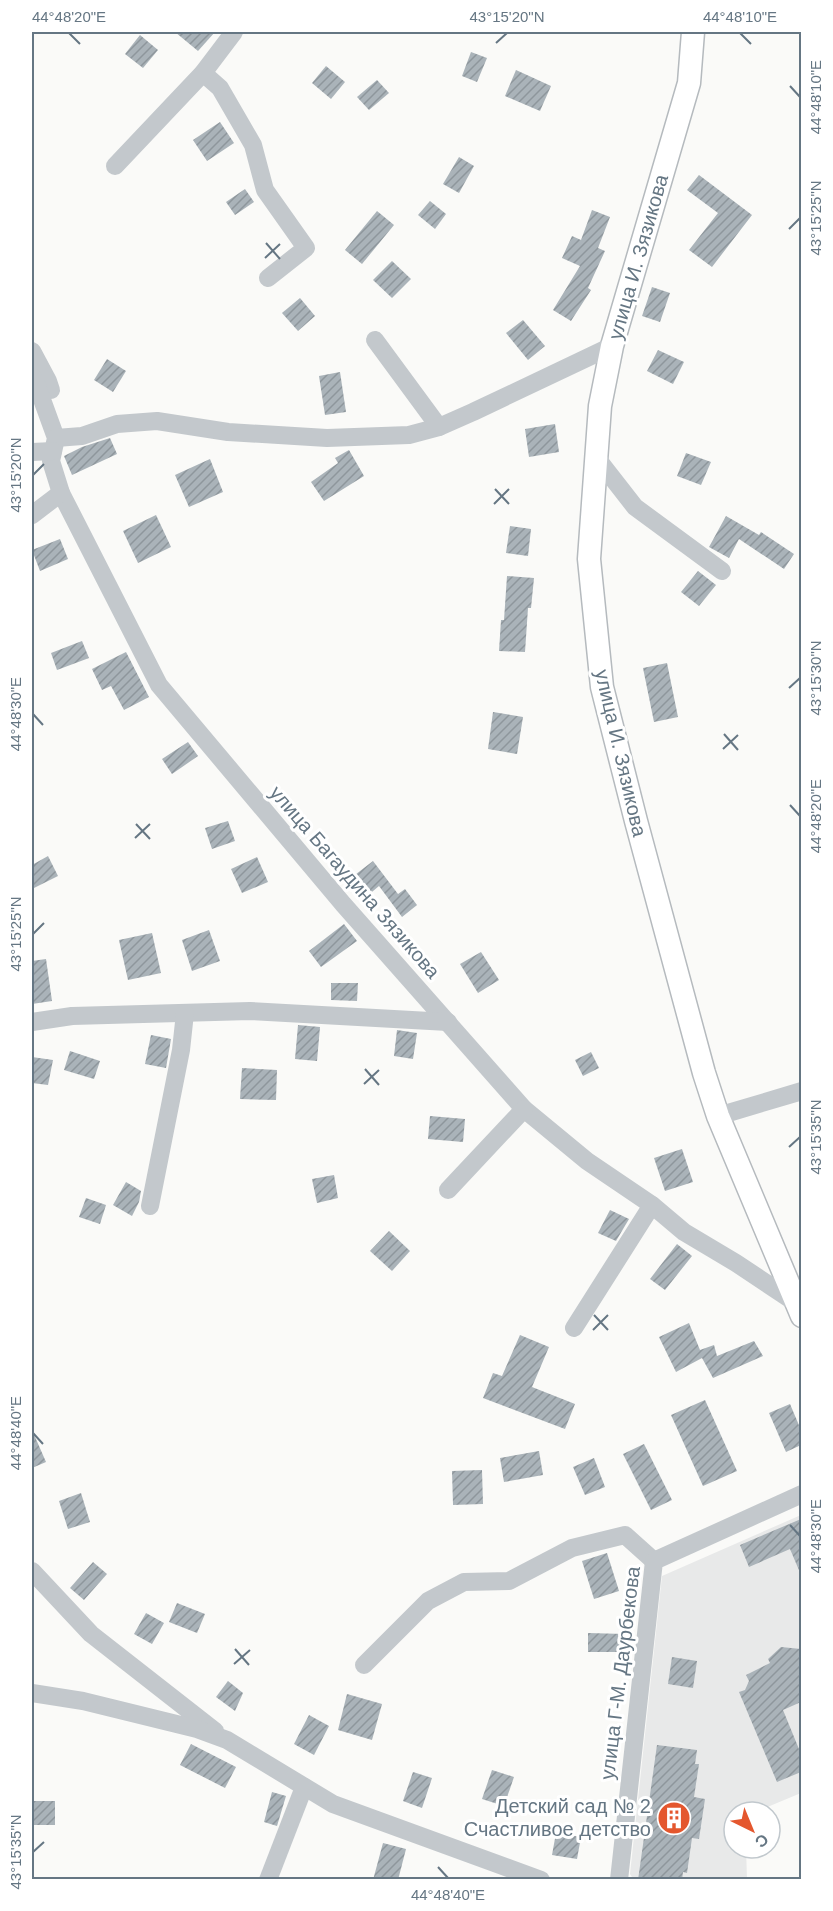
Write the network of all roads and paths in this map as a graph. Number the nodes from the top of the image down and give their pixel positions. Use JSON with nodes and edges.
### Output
{"nodes":[{"id":1,"x":234,"y":32,"type":"edge"},
{"id":2,"x":693,"y":32,"type":"edge"},
{"id":3,"x":203,"y":73,"type":"junction"},
{"id":4,"x":115,"y":166,"type":"dead end"},
{"id":5,"x":268,"y":278,"type":"dead end"},
{"id":6,"x":375,"y":340,"type":"dead end"},
{"id":7,"x":612,"y":346,"type":"junction"},
{"id":8,"x":32,"y":351,"type":"edge"},
{"id":9,"x":32,"y":376,"type":"edge"},
{"id":10,"x":439,"y":427,"type":"junction"},
{"id":11,"x":53,"y":437,"type":"junction"},
{"id":12,"x":32,"y":452,"type":"edge"},
{"id":13,"x":596,"y":457,"type":"junction"},
{"id":14,"x":61,"y":494,"type":"junction"},
{"id":15,"x":32,"y":515,"type":"edge"},
{"id":16,"x":722,"y":571,"type":"dead end"},
{"id":17,"x":185,"y":1013,"type":"junction"},
{"id":18,"x":32,"y":1022,"type":"edge"},
{"id":19,"x":448,"y":1022,"type":"junction"},
{"id":20,"x":801,"y":1091,"type":"edge"},
{"id":21,"x":524,"y":1109,"type":"junction"},
{"id":22,"x":718,"y":1116,"type":"junction"},
{"id":23,"x":448,"y":1190,"type":"dead end"},
{"id":24,"x":652,"y":1204,"type":"junction"},
{"id":25,"x":150,"y":1206,"type":"dead end"},
{"id":26,"x":799,"y":1310,"type":"edge"},
{"id":27,"x":574,"y":1328,"type":"dead end"},
{"id":28,"x":801,"y":1494,"type":"edge"},
{"id":29,"x":654,"y":1561,"type":"junction"},
{"id":30,"x":32,"y":1571,"type":"edge"},
{"id":31,"x":364,"y":1665,"type":"dead end"},
{"id":32,"x":32,"y":1693,"type":"edge"},
{"id":33,"x":226,"y":1740,"type":"junction"},
{"id":34,"x":304,"y":1786,"type":"junction"},
{"id":35,"x":268,"y":1880,"type":"edge"},
{"id":36,"x":541,"y":1880,"type":"edge"},
{"id":37,"x":619,"y":1880,"type":"edge"}],
"edges":[{"from":1,"to":3,"type":"street"},
{"from":2,"to":7,"type":"main road","name":"улица И. Зязикова"},
{"from":3,"to":4,"type":"street"},
{"from":3,"to":5,"type":"street"},
{"from":6,"to":10,"type":"street"},
{"from":7,"to":10,"type":"street"},
{"from":7,"to":13,"type":"main road","name":"улица И. Зязикова"},
{"from":8,"to":11,"type":"street"},
{"from":9,"to":11,"type":"street","name":"улица Багаудина Зязикова"},
{"from":10,"to":11,"type":"street"},
{"from":11,"to":12,"type":"street"},
{"from":11,"to":14,"type":"street","name":"улица Багаудина Зязикова"},
{"from":13,"to":16,"type":"street"},
{"from":13,"to":22,"type":"main road","name":"улица И. Зязикова"},
{"from":14,"to":15,"type":"street"},
{"from":14,"to":19,"type":"street","name":"улица Багаудина Зязикова"},
{"from":17,"to":18,"type":"street"},
{"from":17,"to":19,"type":"street"},
{"from":17,"to":25,"type":"street"},
{"from":19,"to":21,"type":"street","name":"улица Багаудина Зязикова"},
{"from":20,"to":22,"type":"street"},
{"from":21,"to":23,"type":"street"},
{"from":21,"to":24,"type":"street","name":"улица Багаудина Зязикова"},
{"from":22,"to":26,"type":"main road","name":"улица И. Зязикова"},
{"from":24,"to":26,"type":"street","name":"улица Багаудина Зязикова"},
{"from":24,"to":27,"type":"street"},
{"from":28,"to":29,"type":"street","name":"улица Г-М. Даурбекова"},
{"from":29,"to":31,"type":"street"},
{"from":29,"to":37,"type":"street","name":"улица Г-М. Даурбекова"},
{"from":30,"to":33,"type":"street"},
{"from":32,"to":33,"type":"street"},
{"from":33,"to":34,"type":"street"},
{"from":34,"to":35,"type":"street"},
{"from":34,"to":36,"type":"street"}]}
